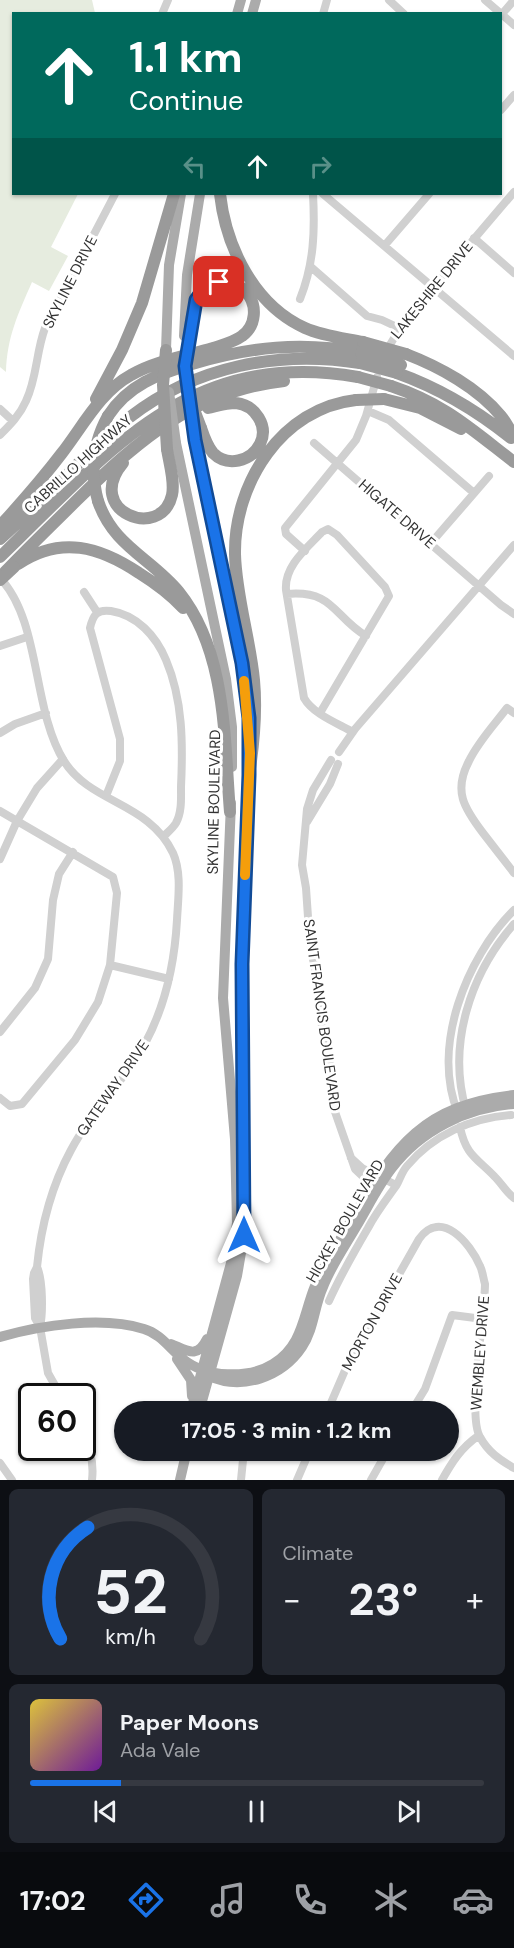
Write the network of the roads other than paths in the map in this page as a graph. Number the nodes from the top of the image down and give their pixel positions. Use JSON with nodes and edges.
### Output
{"nodes":[{"id":1,"x":389,"y":0,"type":"edge"},
{"id":2,"x":485,"y":0,"type":"edge"},
{"id":3,"x":514,"y":0,"type":"edge"},
{"id":4,"x":402,"y":12,"type":"edge"},
{"id":5,"x":500,"y":12,"type":"edge"},
{"id":6,"x":502,"y":14,"type":"edge"},
{"id":7,"x":514,"y":25,"type":"edge"},
{"id":8,"x":514,"y":95,"type":"edge"},
{"id":9,"x":504,"y":100,"type":"edge"},
{"id":10,"x":514,"y":192,"type":"edge"},
{"id":11,"x":114,"y":195,"type":"edge"},
{"id":12,"x":174,"y":195,"type":"edge"},
{"id":13,"x":181,"y":195,"type":"edge"},
{"id":14,"x":200,"y":195,"type":"edge"},
{"id":15,"x":220,"y":195,"type":"edge"},
{"id":16,"x":313,"y":195,"type":"edge"},
{"id":17,"x":324,"y":195,"type":"edge"},
{"id":18,"x":425,"y":195,"type":"edge"},
{"id":19,"x":474,"y":238,"type":"junction"},
{"id":20,"x":385,"y":244,"type":"junction"},
{"id":21,"x":310,"y":267,"type":"junction"},
{"id":22,"x":514,"y":273,"type":"edge"},
{"id":23,"x":433,"y":286,"type":"junction"},
{"id":24,"x":300,"y":299,"type":"dead end"},
{"id":25,"x":399,"y":328,"type":"junction"},
{"id":26,"x":186,"y":344,"type":"junction"},
{"id":27,"x":166,"y":350,"type":"joint"},
{"id":28,"x":361,"y":353,"type":"junction"},
{"id":29,"x":514,"y":356,"type":"edge"},
{"id":30,"x":401,"y":364,"type":"junction"},
{"id":31,"x":185,"y":366,"type":"joint"},
{"id":32,"x":345,"y":375,"type":"junction"},
{"id":33,"x":188,"y":394,"type":"joint"},
{"id":34,"x":0,"y":409,"type":"edge"},
{"id":35,"x":368,"y":411,"type":"junction"},
{"id":36,"x":13,"y":421,"type":"junction"},
{"id":37,"x":168,"y":423,"type":"junction"},
{"id":38,"x":197,"y":430,"type":"junction"},
{"id":39,"x":155,"y":431,"type":"junction"},
{"id":40,"x":0,"y":435,"type":"edge"},
{"id":41,"x":514,"y":438,"type":"edge"},
{"id":42,"x":71,"y":441,"type":"junction"},
{"id":43,"x":314,"y":443,"type":"dead end"},
{"id":44,"x":172,"y":446,"type":"junction"},
{"id":45,"x":511,"y":460,"type":"edge"},
{"id":46,"x":338,"y":463,"type":"junction"},
{"id":47,"x":489,"y":476,"type":"dead end"},
{"id":48,"x":474,"y":494,"type":"junction"},
{"id":49,"x":0,"y":526,"type":"edge"},
{"id":50,"x":0,"y":539,"type":"edge"},
{"id":51,"x":431,"y":543,"type":"junction"},
{"id":52,"x":514,"y":545,"type":"edge"},
{"id":53,"x":305,"y":551,"type":"junction"},
{"id":54,"x":2,"y":555,"type":"edge"},
{"id":55,"x":13,"y":566,"type":"junction"},
{"id":56,"x":0,"y":578,"type":"edge"},
{"id":57,"x":480,"y":585,"type":"junction"},
{"id":58,"x":84,"y":592,"type":"dead end"},
{"id":59,"x":287,"y":594,"type":"junction"},
{"id":60,"x":97,"y":612,"type":"junction"},
{"id":61,"x":514,"y":614,"type":"edge"},
{"id":62,"x":27,"y":636,"type":"junction"},
{"id":63,"x":366,"y":636,"type":"junction"},
{"id":64,"x":0,"y":646,"type":"edge"},
{"id":65,"x":212,"y":662,"type":"junction"},
{"id":66,"x":46,"y":713,"type":"junction"},
{"id":67,"x":320,"y":713,"type":"junction"},
{"id":68,"x":514,"y":713,"type":"edge"},
{"id":69,"x":352,"y":732,"type":"junction"},
{"id":70,"x":0,"y":733,"type":"edge"},
{"id":71,"x":339,"y":752,"type":"dead end"},
{"id":72,"x":63,"y":759,"type":"junction"},
{"id":73,"x":334,"y":762,"type":"dead end"},
{"id":74,"x":249,"y":775,"type":"junction"},
{"id":75,"x":106,"y":796,"type":"junction"},
{"id":76,"x":0,"y":811,"type":"edge"},
{"id":77,"x":230,"y":812,"type":"junction"},
{"id":78,"x":17,"y":820,"type":"junction"},
{"id":79,"x":164,"y":836,"type":"junction"},
{"id":80,"x":73,"y":852,"type":"junction"},
{"id":81,"x":0,"y":859,"type":"edge"},
{"id":82,"x":514,"y":873,"type":"edge"},
{"id":83,"x":514,"y":910,"type":"edge"},
{"id":84,"x":514,"y":924,"type":"edge"},
{"id":85,"x":110,"y":964,"type":"junction"},
{"id":86,"x":169,"y":979,"type":"junction"},
{"id":87,"x":0,"y":1032,"type":"edge"},
{"id":88,"x":514,"y":1095,"type":"edge"},
{"id":89,"x":0,"y":1098,"type":"edge"},
{"id":90,"x":513,"y":1110,"type":"edge"},
{"id":91,"x":462,"y":1114,"type":"junction"},
{"id":92,"x":378,"y":1180,"type":"junction"},
{"id":93,"x":396,"y":1185,"type":"junction"},
{"id":94,"x":514,"y":1198,"type":"edge"},
{"id":95,"x":421,"y":1235,"type":"joint"},
{"id":96,"x":329,"y":1301,"type":"dead end"},
{"id":97,"x":483,"y":1319,"type":"junction"},
{"id":98,"x":215,"y":1322,"type":"junction"},
{"id":99,"x":40,"y":1327,"type":"junction"},
{"id":100,"x":0,"y":1337,"type":"edge"},
{"id":101,"x":221,"y":1337,"type":"junction"},
{"id":102,"x":165,"y":1341,"type":"junction"},
{"id":103,"x":208,"y":1373,"type":"junction"},
{"id":104,"x":239,"y":1379,"type":"junction"},
{"id":105,"x":54,"y":1383,"type":"edge"},
{"id":106,"x":195,"y":1401,"type":"edge"},
{"id":107,"x":200,"y":1401,"type":"edge"},
{"id":108,"x":204,"y":1401,"type":"edge"},
{"id":109,"x":332,"y":1401,"type":"edge"},
{"id":110,"x":418,"y":1401,"type":"edge"},
{"id":111,"x":478,"y":1436,"type":"junction"},
{"id":112,"x":93,"y":1461,"type":"edge"},
{"id":113,"x":184,"y":1461,"type":"edge"},
{"id":114,"x":243,"y":1461,"type":"edge"},
{"id":115,"x":305,"y":1461,"type":"edge"},
{"id":116,"x":382,"y":1461,"type":"edge"},
{"id":117,"x":0,"y":1463,"type":"edge"},
{"id":118,"x":514,"y":1467,"type":"edge"},
{"id":119,"x":12,"y":1480,"type":"edge"},
{"id":120,"x":92,"y":1480,"type":"edge"},
{"id":121,"x":180,"y":1480,"type":"edge"},
{"id":122,"x":241,"y":1480,"type":"edge"},
{"id":123,"x":297,"y":1480,"type":"edge"},
{"id":124,"x":371,"y":1480,"type":"edge"},
{"id":125,"x":442,"y":1480,"type":"edge"}],
"edges":[{"from":1,"to":4,"type":"street"},
{"from":2,"to":5,"type":"street"},
{"from":3,"to":6,"type":"street"},
{"from":6,"to":7,"type":"street"},
{"from":8,"to":9,"type":"street"},
{"from":10,"to":19,"type":"street","name":"LAKESHIRE DRIVE"},
{"from":11,"to":36,"type":"street","name":"SKYLINE DRIVE"},
{"from":12,"to":42,"type":"highway"},
{"from":13,"to":27,"type":"main road"},
{"from":14,"to":26,"type":"main road"},
{"from":15,"to":28,"type":"highway"},
{"from":16,"to":21,"type":"street"},
{"from":17,"to":20,"type":"street"},
{"from":18,"to":20,"type":"street"},
{"from":19,"to":22,"type":"street"},
{"from":19,"to":23,"type":"street","name":"LAKESHIRE DRIVE"},
{"from":20,"to":23,"type":"street"},
{"from":21,"to":24,"type":"street"},
{"from":21,"to":25,"type":"street"},
{"from":23,"to":25,"type":"street","name":"LAKESHIRE DRIVE"},
{"from":23,"to":29,"type":"street"},
{"from":25,"to":35,"type":"street","name":"LAKESHIRE DRIVE"},
{"from":26,"to":31,"type":"highway","bridge":true},
{"from":26,"to":42,"type":"highway"},
{"from":27,"to":44,"type":"highway","bridge":true},
{"from":28,"to":30,"type":"highway","name":"CABRILLO HIGHWAY","bridge":true},
{"from":28,"to":30,"type":"highway","bridge":true},
{"from":28,"to":50,"type":"highway","name":"CABRILLO HIGHWAY"},
{"from":28,"to":65,"type":"highway","bridge":true},
{"from":30,"to":41,"type":"highway","name":"CABRILLO HIGHWAY"},
{"from":30,"to":41,"type":"highway"},
{"from":31,"to":33,"type":"main road","bridge":true},
{"from":32,"to":37,"type":"highway"},
{"from":32,"to":45,"type":"highway","name":"CABRILLO HIGHWAY","bridge":true},
{"from":32,"to":54,"type":"highway","name":"CABRILLO HIGHWAY"},
{"from":33,"to":38,"type":"highway","bridge":true},
{"from":34,"to":36,"type":"street"},
{"from":35,"to":46,"type":"street","name":"LAKESHIRE DRIVE"},
{"from":35,"to":48,"type":"street"},
{"from":36,"to":40,"type":"street","name":"SKYLINE DRIVE"},
{"from":37,"to":38,"type":"highway"},
{"from":37,"to":39,"type":"highway"},
{"from":38,"to":74,"type":"main road","name":"SKYLINE BOULEVARD"},
{"from":39,"to":44,"type":"highway"},
{"from":39,"to":55,"type":"highway"},
{"from":42,"to":49,"type":"highway"},
{"from":43,"to":46,"type":"street","name":"HIGATE DRIVE"},
{"from":44,"to":77,"type":"main road","name":"SKYLINE BOULEVARD"},
{"from":45,"to":74,"type":"highway","bridge":true},
{"from":46,"to":51,"type":"street","name":"HIGATE DRIVE"},
{"from":46,"to":53,"type":"street","name":"LAKESHIRE DRIVE"},
{"from":47,"to":48,"type":"street"},
{"from":48,"to":51,"type":"street"},
{"from":51,"to":57,"type":"street","name":"HIGATE DRIVE"},
{"from":52,"to":57,"type":"street"},
{"from":53,"to":59,"type":"street"},
{"from":53,"to":63,"type":"street"},
{"from":55,"to":56,"type":"highway","bridge":true},
{"from":55,"to":65,"type":"highway"},
{"from":56,"to":62,"type":"street","name":"GATEWAY DRIVE"},
{"from":57,"to":61,"type":"street","name":"HIGATE DRIVE"},
{"from":57,"to":69,"type":"street"},
{"from":58,"to":60,"type":"street"},
{"from":59,"to":63,"type":"street"},
{"from":59,"to":67,"type":"street"},
{"from":60,"to":75,"type":"street"},
{"from":60,"to":79,"type":"street"},
{"from":62,"to":64,"type":"street"},
{"from":62,"to":66,"type":"street","name":"GATEWAY DRIVE"},
{"from":63,"to":67,"type":"street"},
{"from":65,"to":77,"type":"highway"},
{"from":66,"to":70,"type":"street"},
{"from":66,"to":72,"type":"street","name":"GATEWAY DRIVE"},
{"from":67,"to":69,"type":"street"},
{"from":68,"to":82,"type":"street"},
{"from":69,"to":71,"type":"street"},
{"from":72,"to":75,"type":"street","name":"GATEWAY DRIVE"},
{"from":72,"to":78,"type":"street"},
{"from":73,"to":92,"type":"street","name":"SAINT FRANCIS BOULEVARD"},
{"from":74,"to":101,"type":"main road","name":"SKYLINE BOULEVARD"},
{"from":75,"to":79,"type":"street","name":"GATEWAY DRIVE"},
{"from":76,"to":78,"type":"street"},
{"from":77,"to":98,"type":"main road","name":"SKYLINE BOULEVARD"},
{"from":78,"to":80,"type":"street"},
{"from":78,"to":81,"type":"street"},
{"from":79,"to":86,"type":"street","name":"GATEWAY DRIVE"},
{"from":80,"to":85,"type":"street"},
{"from":80,"to":87,"type":"street"},
{"from":83,"to":91,"type":"street"},
{"from":84,"to":91,"type":"street"},
{"from":85,"to":86,"type":"street"},
{"from":85,"to":89,"type":"street"},
{"from":86,"to":99,"type":"street","name":"GATEWAY DRIVE"},
{"from":88,"to":91,"type":"main road","name":"HICKEY BOULEVARD"},
{"from":90,"to":91,"type":"main road","name":"HICKEY BOULEVARD"},
{"from":91,"to":92,"type":"main road","name":"HICKEY BOULEVARD"},
{"from":91,"to":93,"type":"street","name":"HICKEY BOULEVARD"},
{"from":91,"to":94,"type":"street"},
{"from":92,"to":93,"type":"street","name":"SAINT FRANCIS BOULEVARD"},
{"from":92,"to":104,"type":"main road","name":"HICKEY BOULEVARD"},
{"from":93,"to":96,"type":"street","name":"HICKEY BOULEVARD"},
{"from":95,"to":97,"type":"street","name":"WEMBLEY DRIVE"},
{"from":95,"to":109,"type":"street","name":"MORTON DRIVE"},
{"from":97,"to":110,"type":"street"},
{"from":97,"to":111,"type":"street","name":"WEMBLEY DRIVE"},
{"from":98,"to":102,"type":"main road"},
{"from":98,"to":103,"type":"main road","name":"SKYLINE BOULEVARD"},
{"from":99,"to":100,"type":"main road","name":"HICKEY BOULEVARD"},
{"from":99,"to":102,"type":"main road","name":"HICKEY BOULEVARD"},
{"from":99,"to":105,"type":"street","name":"GATEWAY DRIVE"},
{"from":101,"to":103,"type":"main road","name":"SKYLINE BOULEVARD"},
{"from":101,"to":104,"type":"main road"},
{"from":102,"to":103,"type":"main road","name":"HICKEY BOULEVARD"},
{"from":102,"to":106,"type":"main road"},
{"from":103,"to":104,"type":"main road","name":"HICKEY BOULEVARD"},
{"from":103,"to":107,"type":"main road","name":"SKYLINE BOULEVARD"},
{"from":104,"to":108,"type":"main road"},
{"from":111,"to":118,"type":"street"},
{"from":111,"to":125,"type":"street"},
{"from":112,"to":120,"type":"street"},
{"from":113,"to":121,"type":"main road"},
{"from":114,"to":122,"type":"street"},
{"from":115,"to":123,"type":"street"},
{"from":116,"to":124,"type":"street"},
{"from":117,"to":119,"type":"street"}]}
